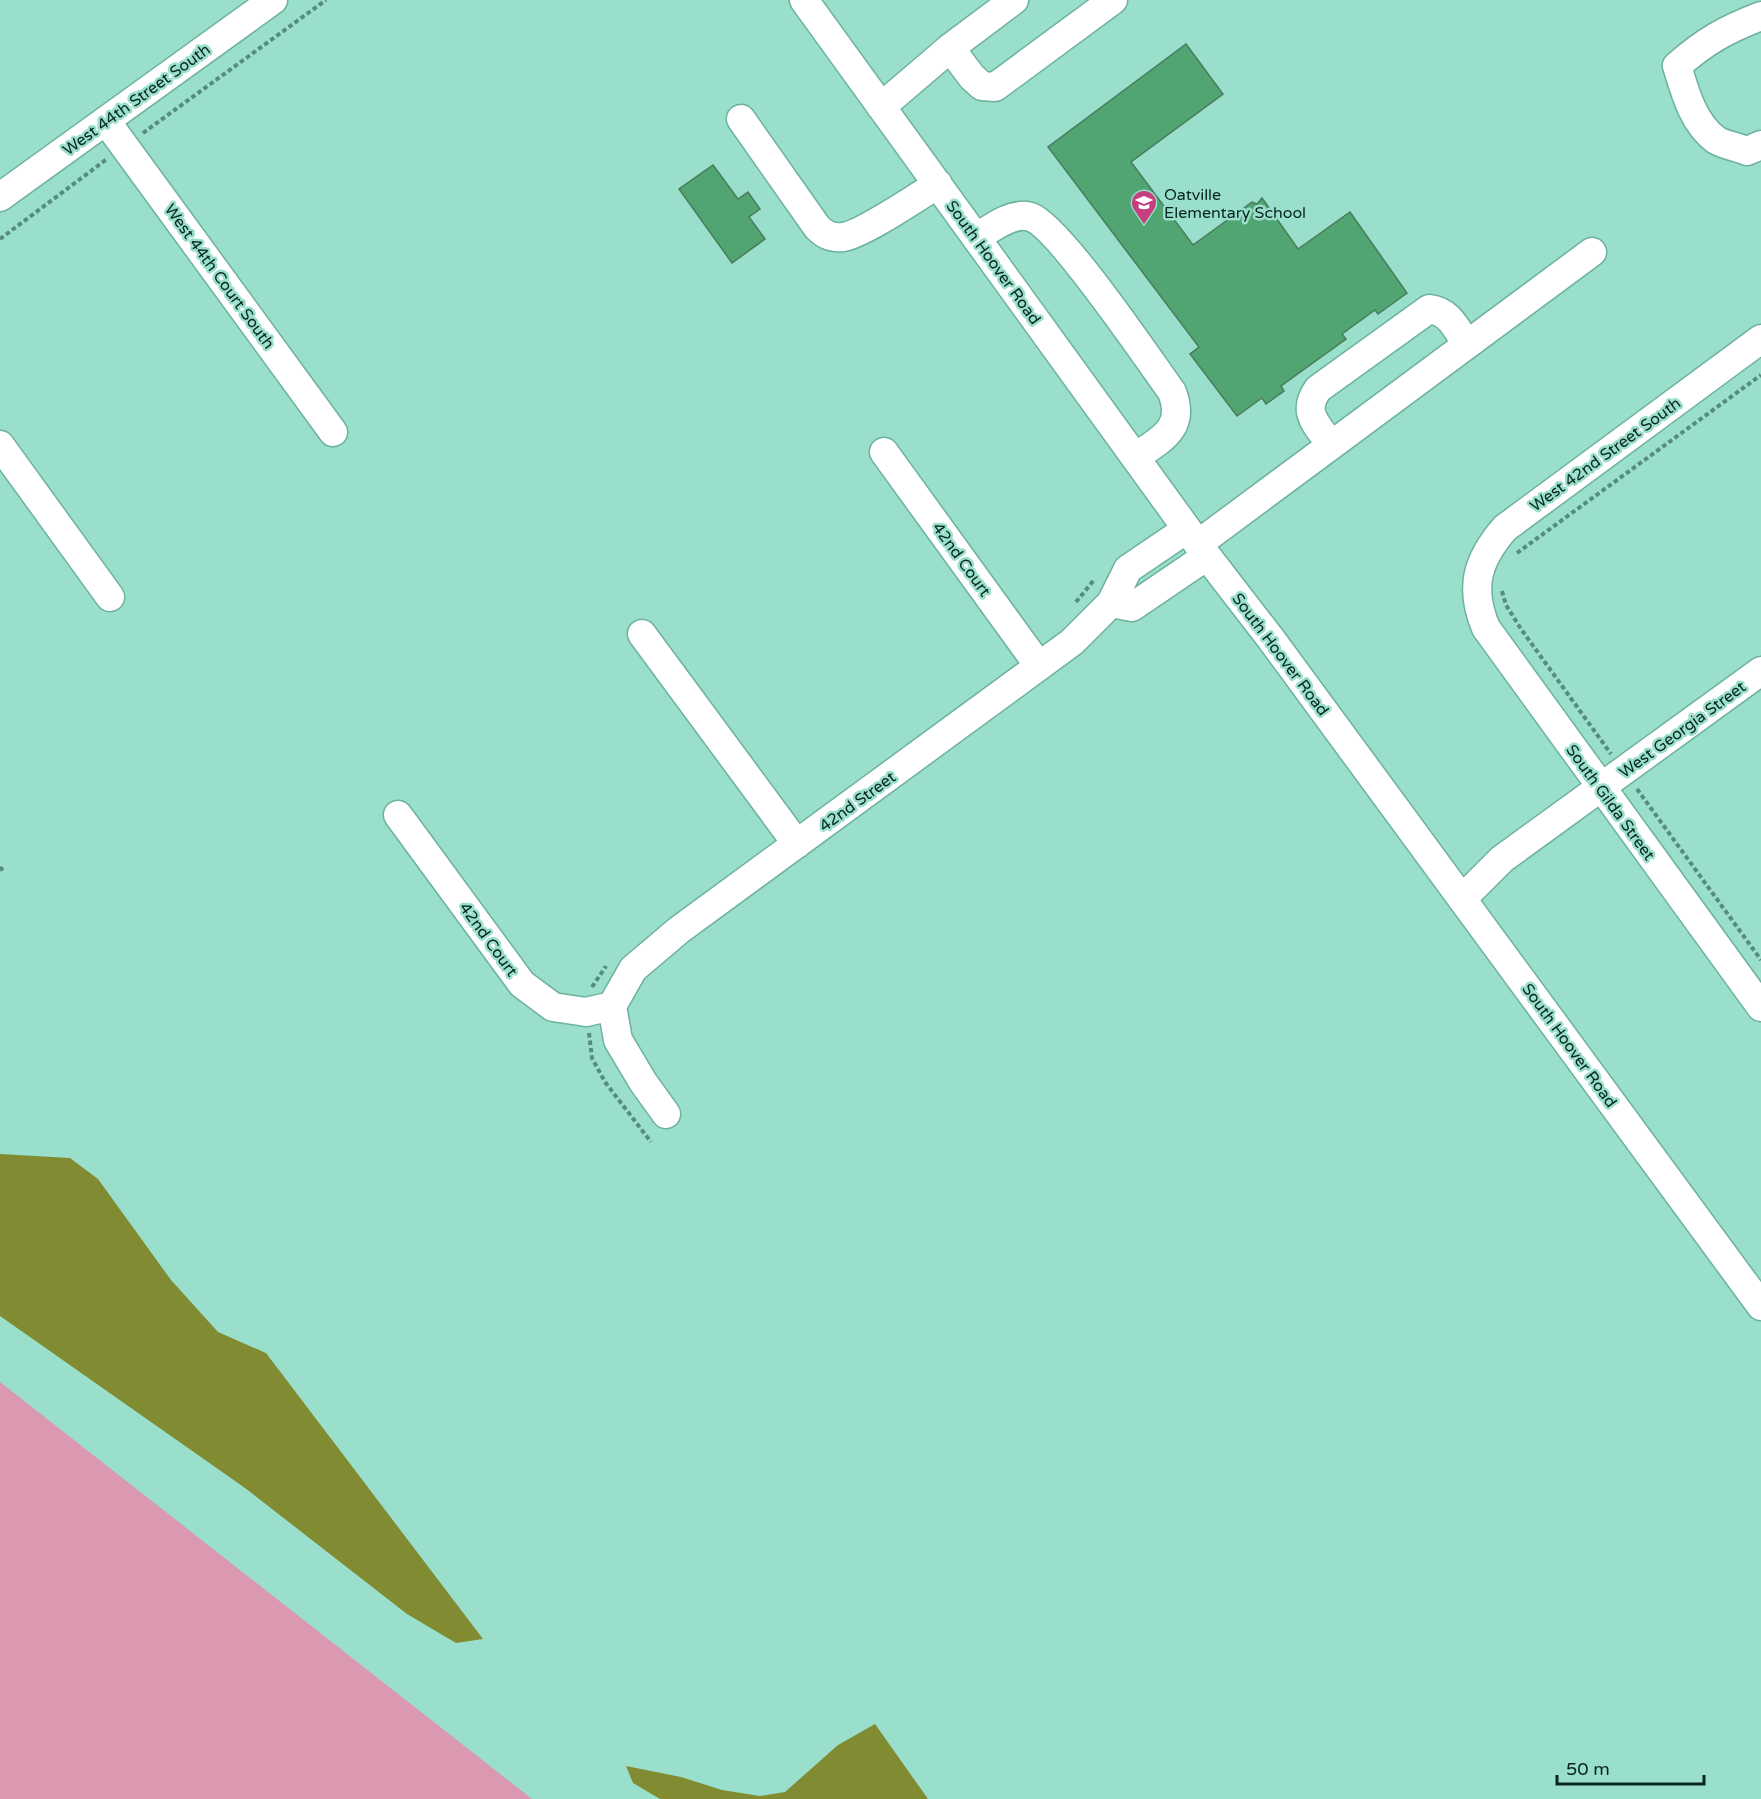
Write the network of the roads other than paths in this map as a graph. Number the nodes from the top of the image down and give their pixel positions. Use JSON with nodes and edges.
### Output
{"nodes":[{"id":1,"x":804,"y":0,"type":"edge"},
{"id":2,"x":1014,"y":0,"type":"edge"},
{"id":3,"x":1113,"y":0,"type":"edge"},
{"id":4,"x":255,"y":5,"type":"edge"},
{"id":5,"x":1761,"y":16,"type":"edge"},
{"id":6,"x":950,"y":48,"type":"junction"},
{"id":7,"x":881,"y":107,"type":"junction"},
{"id":8,"x":741,"y":119,"type":"dead end"},
{"id":9,"x":106,"y":121,"type":"junction"},
{"id":10,"x":1761,"y":145,"type":"edge"},
{"id":11,"x":938,"y":184,"type":"junction"},
{"id":12,"x":0,"y":197,"type":"edge"},
{"id":13,"x":976,"y":238,"type":"junction"},
{"id":14,"x":1592,"y":252,"type":"dead end"},
{"id":15,"x":1761,"y":339,"type":"edge"},
{"id":16,"x":1466,"y":343,"type":"junction"},
{"id":17,"x":333,"y":432,"type":"dead end"},
{"id":18,"x":0,"y":445,"type":"edge"},
{"id":19,"x":1331,"y":445,"type":"junction"},
{"id":20,"x":884,"y":452,"type":"dead end"},
{"id":21,"x":1135,"y":457,"type":"junction"},
{"id":22,"x":1197,"y":543,"type":"junction"},
{"id":23,"x":1488,"y":588,"type":"joint"},
{"id":24,"x":110,"y":597,"type":"dead end"},
{"id":25,"x":642,"y":634,"type":"dead end"},
{"id":26,"x":1039,"y":666,"type":"junction"},
{"id":27,"x":1761,"y":671,"type":"edge"},
{"id":28,"x":1600,"y":787,"type":"junction"},
{"id":29,"x":398,"y":815,"type":"dead end"},
{"id":30,"x":797,"y":844,"type":"junction"},
{"id":31,"x":1462,"y":898,"type":"junction"},
{"id":32,"x":612,"y":1006,"type":"junction"},
{"id":33,"x":1761,"y":1007,"type":"edge"},
{"id":34,"x":666,"y":1114,"type":"dead end"},
{"id":35,"x":1761,"y":1306,"type":"edge"}],
"edges":[{"from":1,"to":7,"type":"street","name":"South Hoover Road"},
{"from":2,"to":6,"type":"street"},
{"from":3,"to":6,"type":"street"},
{"from":4,"to":9,"type":"street","name":"West 44th Street South"},
{"from":5,"to":10,"type":"street"},
{"from":6,"to":7,"type":"street"},
{"from":7,"to":11,"type":"street","name":"South Hoover Road"},
{"from":8,"to":11,"type":"street"},
{"from":9,"to":12,"type":"street","name":"West 44th Street South"},
{"from":9,"to":17,"type":"street","name":"West 44th Court South"},
{"from":11,"to":13,"type":"street","name":"South Hoover Road"},
{"from":13,"to":21,"type":"street","name":"South Hoover Road"},
{"from":13,"to":21,"type":"street"},
{"from":14,"to":16,"type":"street","name":"42nd Street"},
{"from":15,"to":23,"type":"street","name":"West 42nd Street South"},
{"from":16,"to":19,"type":"street","name":"42nd Street"},
{"from":16,"to":19,"type":"street"},
{"from":18,"to":24,"type":"street"},
{"from":19,"to":22,"type":"street","name":"42nd Street"},
{"from":20,"to":26,"type":"street","name":"42nd Court"},
{"from":21,"to":22,"type":"street","name":"South Hoover Road"},
{"from":22,"to":26,"type":"street","name":"42nd Street"},
{"from":22,"to":31,"type":"street","name":"South Hoover Road"},
{"from":23,"to":28,"type":"street","name":"South Gilda Street"},
{"from":25,"to":30,"type":"street"},
{"from":26,"to":30,"type":"street","name":"42nd Street"},
{"from":27,"to":28,"type":"street","name":"West Georgia Street"},
{"from":28,"to":31,"type":"street","name":"West Georgia Street"},
{"from":28,"to":33,"type":"street","name":"South Gilda Street"},
{"from":29,"to":32,"type":"street","name":"42nd Court"},
{"from":30,"to":32,"type":"street","name":"42nd Street"},
{"from":31,"to":35,"type":"street","name":"South Hoover Road"},
{"from":32,"to":34,"type":"street"}]}
